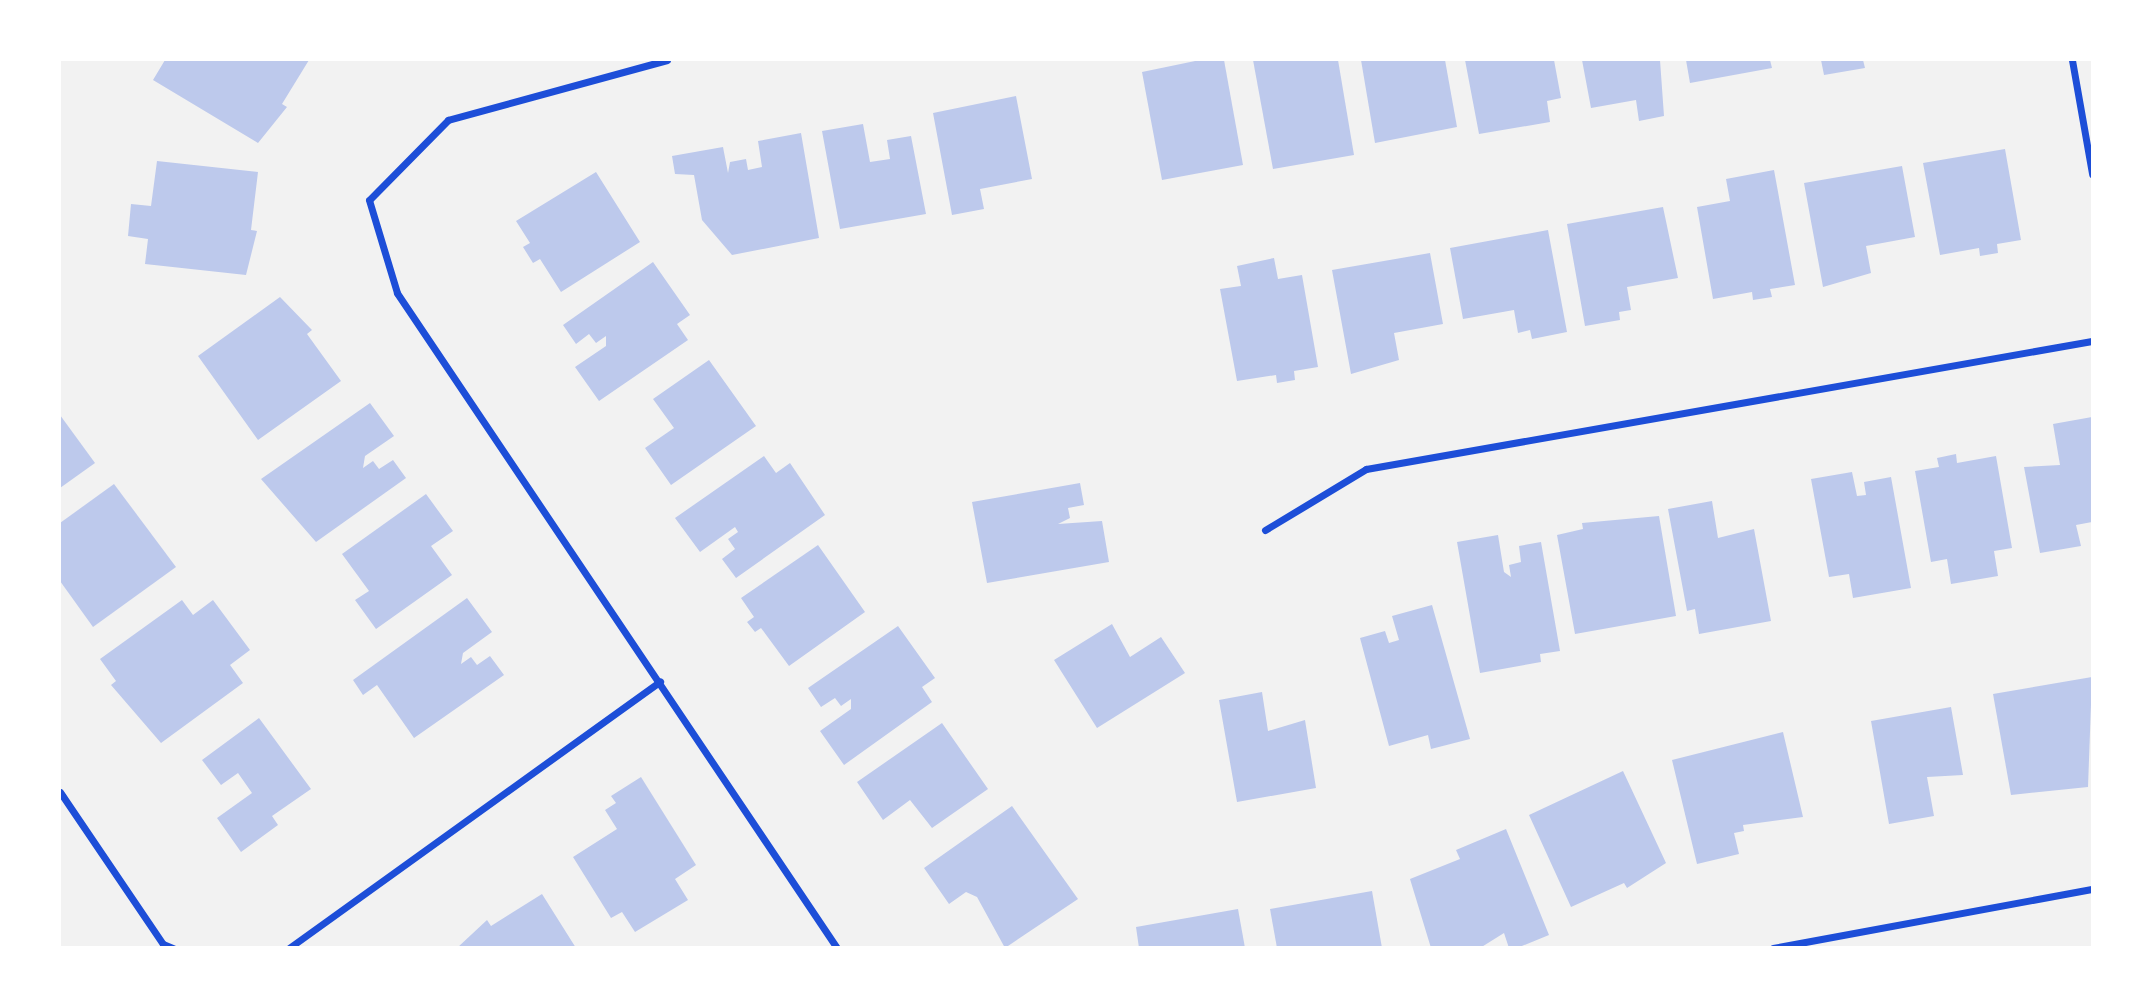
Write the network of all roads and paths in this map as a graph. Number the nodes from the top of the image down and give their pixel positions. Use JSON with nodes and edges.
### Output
{"nodes":[{"id":1,"x":667,"y":60,"type":"edge"},
{"id":2,"x":2072,"y":60,"type":"edge"},
{"id":3,"x":2092,"y":174,"type":"edge"},
{"id":4,"x":2092,"y":341,"type":"edge"},
{"id":5,"x":1265,"y":530,"type":"dead end"},
{"id":6,"x":660,"y":681,"type":"junction"},
{"id":7,"x":60,"y":792,"type":"edge"},
{"id":8,"x":2092,"y":890,"type":"edge"},
{"id":9,"x":173,"y":947,"type":"edge"},
{"id":10,"x":289,"y":947,"type":"edge"},
{"id":11,"x":836,"y":947,"type":"edge"},
{"id":12,"x":1773,"y":947,"type":"edge"}],
"edges":[{"from":1,"to":6,"type":"street"},
{"from":2,"to":3,"type":"street"},
{"from":4,"to":5,"type":"street"},
{"from":6,"to":10,"type":"street"},
{"from":6,"to":11,"type":"street"},
{"from":7,"to":9,"type":"street"},
{"from":8,"to":12,"type":"street"}]}
